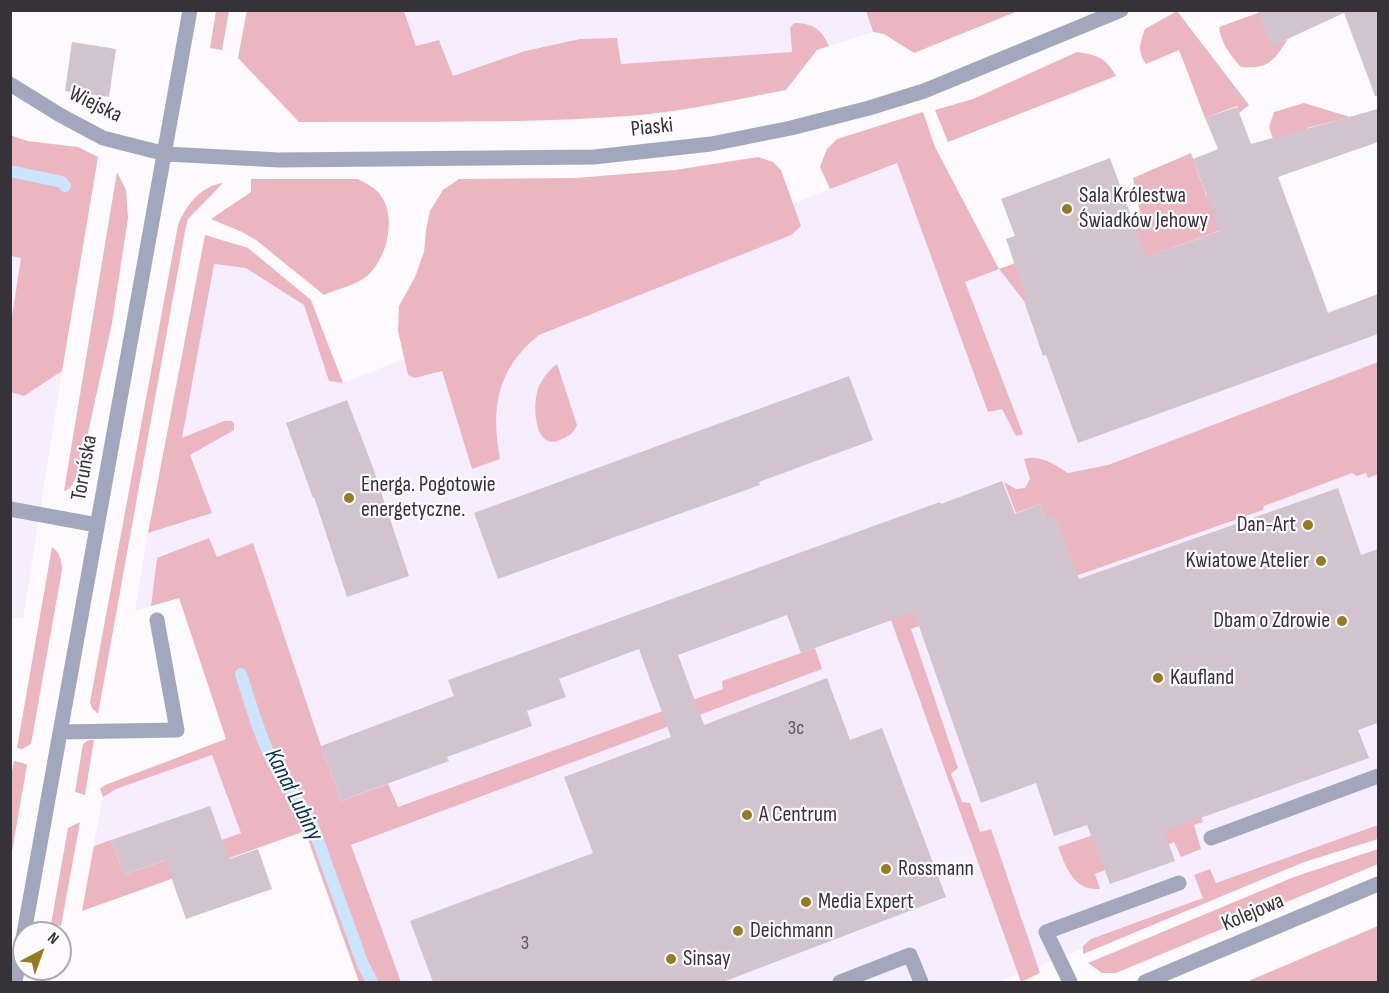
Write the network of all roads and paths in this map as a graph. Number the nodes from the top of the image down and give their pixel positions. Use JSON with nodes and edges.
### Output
{"nodes":[{"id":1,"x":190,"y":10,"type":"edge"},
{"id":2,"x":1121,"y":10,"type":"edge"},
{"id":3,"x":10,"y":84,"type":"edge"},
{"id":4,"x":166,"y":154,"type":"junction"},
{"id":5,"x":10,"y":508,"type":"edge"},
{"id":6,"x":97,"y":525,"type":"junction"},
{"id":7,"x":157,"y":620,"type":"dead end"},
{"id":8,"x":60,"y":732,"type":"junction"},
{"id":9,"x":1378,"y":776,"type":"edge"},
{"id":10,"x":1211,"y":838,"type":"dead end"},
{"id":11,"x":1179,"y":883,"type":"dead end"},
{"id":12,"x":1378,"y":884,"type":"edge"},
{"id":13,"x":26,"y":921,"type":"edge"},
{"id":14,"x":840,"y":982,"type":"edge"},
{"id":15,"x":921,"y":982,"type":"edge"},
{"id":16,"x":1070,"y":982,"type":"edge"},
{"id":17,"x":1145,"y":982,"type":"edge"}],
"edges":[{"from":1,"to":4,"type":"street","name":"Toruńska"},
{"from":2,"to":4,"type":"street","name":"Piaski"},
{"from":3,"to":4,"type":"street","name":"Wiejska"},
{"from":4,"to":6,"type":"street","name":"Toruńska"},
{"from":5,"to":6,"type":"street"},
{"from":6,"to":8,"type":"street","name":"Toruńska"},
{"from":7,"to":8,"type":"street"},
{"from":8,"to":13,"type":"street","name":"Toruńska"},
{"from":9,"to":10,"type":"street"},
{"from":11,"to":16,"type":"street"},
{"from":12,"to":17,"type":"street","name":"Kolejowa"},
{"from":14,"to":15,"type":"street"}]}
